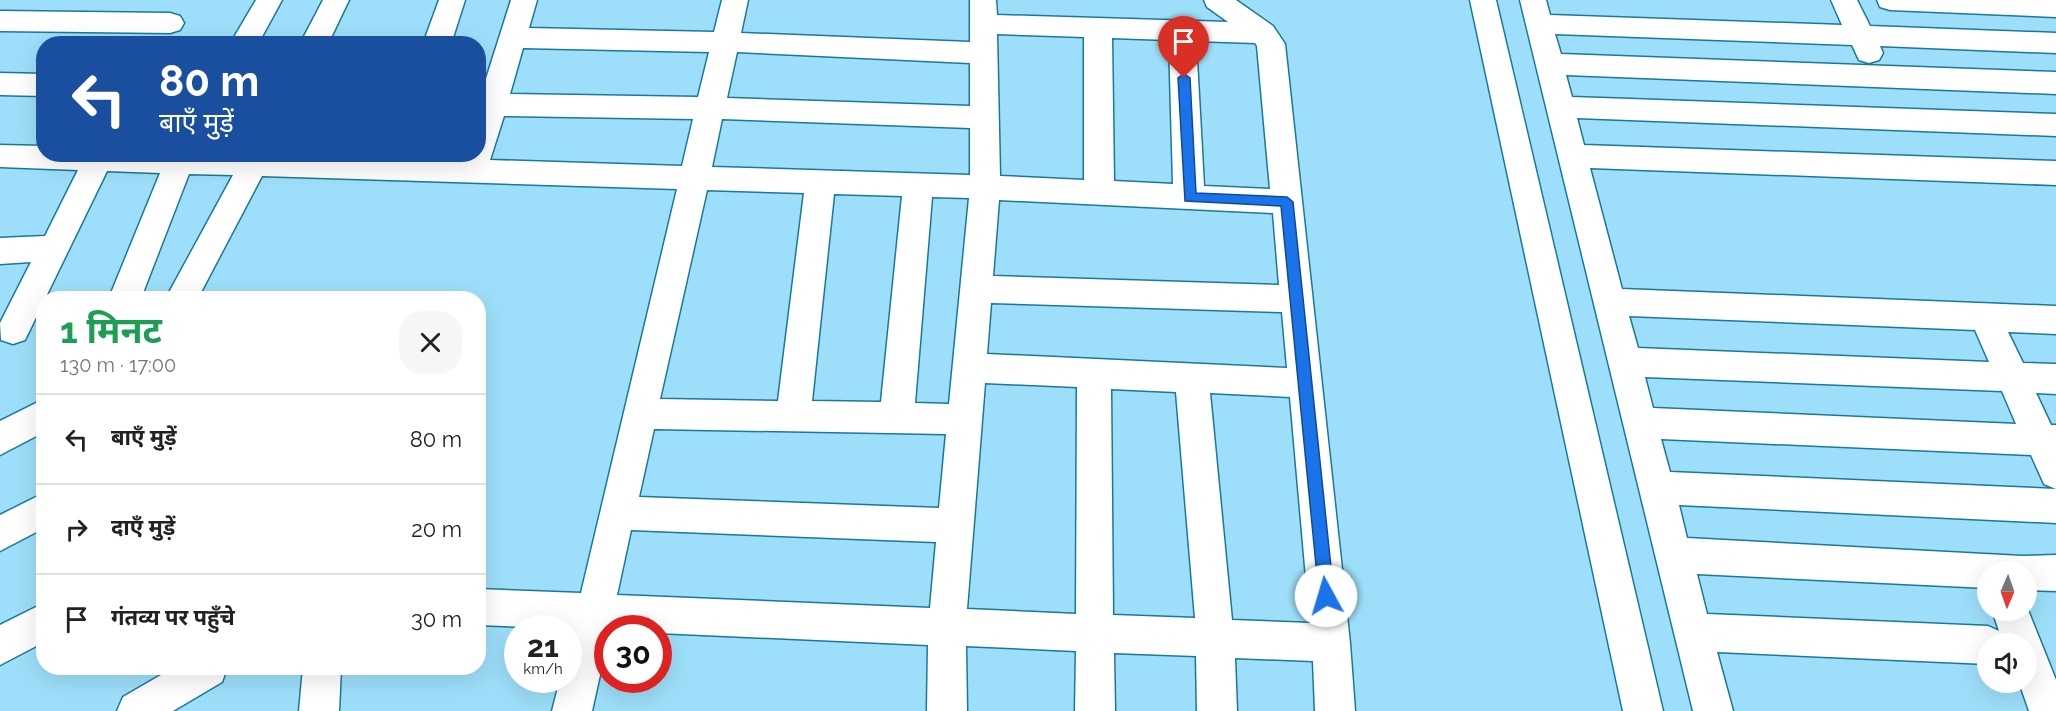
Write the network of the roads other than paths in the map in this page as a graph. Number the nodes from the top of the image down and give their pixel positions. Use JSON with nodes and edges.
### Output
{"nodes":[{"id":1,"x":269,"y":0,"type":"edge"},
{"id":2,"x":336,"y":0,"type":"edge"},
{"id":3,"x":452,"y":0,"type":"edge"},
{"id":4,"x":524,"y":0,"type":"edge"},
{"id":5,"x":735,"y":0,"type":"edge"},
{"id":6,"x":1216,"y":0,"type":"edge"},
{"id":7,"x":1484,"y":0,"type":"edge"},
{"id":8,"x":1844,"y":0,"type":"edge"},
{"id":9,"x":1890,"y":0,"type":"edge"},
{"id":10,"x":1919,"y":1,"type":"edge"},
{"id":11,"x":2056,"y":7,"type":"edge"},
{"id":12,"x":1536,"y":12,"type":"edge"},
{"id":13,"x":0,"y":21,"type":"edge"},
{"id":14,"x":170,"y":22,"type":"edge"},
{"id":15,"x":984,"y":25,"type":"edge"},
{"id":16,"x":1098,"y":28,"type":"junction"},
{"id":17,"x":1182,"y":31,"type":"junction"},
{"id":18,"x":1263,"y":33,"type":"junction"},
{"id":19,"x":249,"y":36,"type":"edge"},
{"id":20,"x":318,"y":36,"type":"edge"},
{"id":21,"x":440,"y":36,"type":"edge"},
{"id":22,"x":1862,"y":36,"type":"junction"},
{"id":23,"x":513,"y":38,"type":"junction"},
{"id":24,"x":727,"y":42,"type":"junction"},
{"id":25,"x":2056,"y":43,"type":"edge"},
{"id":26,"x":1550,"y":64,"type":"junction"},
{"id":27,"x":1881,"y":76,"type":"junction"},
{"id":28,"x":2056,"y":83,"type":"edge"},
{"id":29,"x":0,"y":84,"type":"edge"},
{"id":30,"x":36,"y":85,"type":"edge"},
{"id":31,"x":493,"y":105,"type":"junction"},
{"id":32,"x":1561,"y":107,"type":"junction"},
{"id":33,"x":712,"y":108,"type":"junction"},
{"id":34,"x":985,"y":118,"type":"junction"},
{"id":35,"x":1901,"y":120,"type":"junction"},
{"id":36,"x":2056,"y":125,"type":"edge"},
{"id":37,"x":486,"y":129,"type":"edge"},
{"id":38,"x":0,"y":156,"type":"edge"},
{"id":39,"x":36,"y":156,"type":"edge"},
{"id":40,"x":1573,"y":156,"type":"junction"},
{"id":41,"x":486,"y":161,"type":"edge"},
{"id":42,"x":97,"y":162,"type":"edge"},
{"id":43,"x":178,"y":162,"type":"edge"},
{"id":44,"x":255,"y":162,"type":"edge"},
{"id":45,"x":1924,"y":168,"type":"junction"},
{"id":46,"x":2056,"y":173,"type":"edge"},
{"id":47,"x":694,"y":178,"type":"junction"},
{"id":48,"x":820,"y":182,"type":"junction"},
{"id":49,"x":918,"y":185,"type":"junction"},
{"id":50,"x":986,"y":187,"type":"junction"},
{"id":51,"x":1099,"y":193,"type":"junction"},
{"id":52,"x":1190,"y":197,"type":"junction"},
{"id":53,"x":1287,"y":202,"type":"junction"},
{"id":54,"x":54,"y":248,"type":"junction"},
{"id":55,"x":0,"y":250,"type":"edge"},
{"id":56,"x":976,"y":289,"type":"junction"},
{"id":57,"x":128,"y":291,"type":"edge"},
{"id":58,"x":186,"y":291,"type":"edge"},
{"id":59,"x":1297,"y":299,"type":"junction"},
{"id":60,"x":1610,"y":302,"type":"junction"},
{"id":61,"x":1985,"y":317,"type":"junction"},
{"id":62,"x":2056,"y":320,"type":"edge"},
{"id":63,"x":19,"y":330,"type":"edge"},
{"id":64,"x":1625,"y":362,"type":"junction"},
{"id":65,"x":969,"y":368,"type":"junction"},
{"id":66,"x":1094,"y":373,"type":"junction"},
{"id":67,"x":2012,"y":377,"type":"junction"},
{"id":68,"x":1192,"y":378,"type":"junction"},
{"id":69,"x":2056,"y":379,"type":"edge"},
{"id":70,"x":1305,"y":383,"type":"junction"},
{"id":71,"x":640,"y":414,"type":"junction"},
{"id":72,"x":793,"y":416,"type":"junction"},
{"id":73,"x":897,"y":418,"type":"junction"},
{"id":74,"x":36,"y":419,"type":"edge"},
{"id":75,"x":965,"y":419,"type":"junction"},
{"id":76,"x":1640,"y":423,"type":"junction"},
{"id":77,"x":0,"y":439,"type":"edge"},
{"id":78,"x":2049,"y":441,"type":"edge"},
{"id":79,"x":2056,"y":473,"type":"edge"},
{"id":80,"x":1657,"y":488,"type":"junction"},
{"id":81,"x":2056,"y":506,"type":"edge"},
{"id":82,"x":36,"y":513,"type":"edge"},
{"id":83,"x":618,"y":513,"type":"junction"},
{"id":84,"x":956,"y":526,"type":"junction"},
{"id":85,"x":0,"y":534,"type":"edge"},
{"id":86,"x":1674,"y":555,"type":"junction"},
{"id":87,"x":1977,"y":570,"type":"edge"},
{"id":88,"x":2037,"y":572,"type":"edge"},
{"id":89,"x":2056,"y":573,"type":"edge"},
{"id":90,"x":486,"y":608,"type":"edge"},
{"id":91,"x":595,"y":612,"type":"junction"},
{"id":92,"x":36,"y":626,"type":"edge"},
{"id":93,"x":947,"y":626,"type":"junction"},
{"id":94,"x":1096,"y":632,"type":"junction"},
{"id":95,"x":1694,"y":632,"type":"junction"},
{"id":96,"x":1215,"y":638,"type":"junction"},
{"id":97,"x":1331,"y":643,"type":"junction"},
{"id":98,"x":1977,"y":645,"type":"edge"},
{"id":99,"x":0,"y":646,"type":"edge"},
{"id":100,"x":196,"y":675,"type":"edge"},
{"id":101,"x":2037,"y":680,"type":"edge"},
{"id":102,"x":137,"y":711,"type":"edge"},
{"id":103,"x":572,"y":711,"type":"edge"},
{"id":104,"x":947,"y":711,"type":"edge"},
{"id":105,"x":1095,"y":711,"type":"edge"},
{"id":106,"x":1217,"y":711,"type":"edge"},
{"id":107,"x":1335,"y":711,"type":"edge"},
{"id":108,"x":1643,"y":711,"type":"edge"},
{"id":109,"x":1713,"y":711,"type":"edge"},
{"id":110,"x":2049,"y":711,"type":"edge"}],
"edges":[{"from":1,"to":19,"type":"street"},
{"from":2,"to":20,"type":"street"},
{"from":3,"to":21,"type":"street"},
{"from":4,"to":23,"type":"street"},
{"from":5,"to":24,"type":"street"},
{"from":6,"to":18,"type":"street"},
{"from":7,"to":108,"type":"street"},
{"from":8,"to":22,"type":"street"},
{"from":9,"to":10,"type":"street"},
{"from":10,"to":11,"type":"street"},
{"from":12,"to":22,"type":"street"},
{"from":12,"to":26,"type":"street"},
{"from":13,"to":14,"type":"street"},
{"from":15,"to":16,"type":"street"},
{"from":15,"to":24,"type":"street"},
{"from":15,"to":34,"type":"street"},
{"from":16,"to":17,"type":"street"},
{"from":16,"to":51,"type":"street"},
{"from":17,"to":18,"type":"street"},
{"from":17,"to":52,"type":"street"},
{"from":18,"to":53,"type":"street"},
{"from":22,"to":25,"type":"street"},
{"from":22,"to":27,"type":"street"},
{"from":23,"to":24,"type":"street"},
{"from":23,"to":31,"type":"street"},
{"from":24,"to":33,"type":"street"},
{"from":26,"to":27,"type":"street"},
{"from":26,"to":32,"type":"street"},
{"from":27,"to":28,"type":"street"},
{"from":27,"to":35,"type":"street"},
{"from":29,"to":30,"type":"street"},
{"from":31,"to":33,"type":"street"},
{"from":31,"to":37,"type":"street"},
{"from":32,"to":35,"type":"street"},
{"from":32,"to":40,"type":"street"},
{"from":33,"to":34,"type":"street"},
{"from":33,"to":47,"type":"street"},
{"from":34,"to":50,"type":"street"},
{"from":35,"to":36,"type":"street"},
{"from":35,"to":45,"type":"street"},
{"from":38,"to":39,"type":"street"},
{"from":40,"to":45,"type":"street"},
{"from":40,"to":60,"type":"street"},
{"from":41,"to":47,"type":"street"},
{"from":42,"to":54,"type":"street"},
{"from":43,"to":57,"type":"street"},
{"from":44,"to":58,"type":"street"},
{"from":45,"to":46,"type":"street"},
{"from":47,"to":48,"type":"street"},
{"from":47,"to":71,"type":"street"},
{"from":48,"to":49,"type":"street"},
{"from":48,"to":72,"type":"street"},
{"from":49,"to":50,"type":"street"},
{"from":49,"to":73,"type":"street"},
{"from":50,"to":51,"type":"street"},
{"from":50,"to":56,"type":"street"},
{"from":51,"to":52,"type":"street"},
{"from":52,"to":53,"type":"street"},
{"from":53,"to":59,"type":"street"},
{"from":54,"to":55,"type":"street"},
{"from":54,"to":63,"type":"street"},
{"from":56,"to":59,"type":"street"},
{"from":56,"to":65,"type":"street"},
{"from":59,"to":70,"type":"street"},
{"from":60,"to":61,"type":"street"},
{"from":60,"to":64,"type":"street"},
{"from":61,"to":62,"type":"street"},
{"from":61,"to":67,"type":"street"},
{"from":64,"to":67,"type":"street"},
{"from":64,"to":76,"type":"street"},
{"from":65,"to":66,"type":"street"},
{"from":65,"to":75,"type":"street"},
{"from":66,"to":68,"type":"street"},
{"from":66,"to":94,"type":"street"},
{"from":67,"to":69,"type":"street"},
{"from":67,"to":78,"type":"street"},
{"from":68,"to":70,"type":"street"},
{"from":68,"to":96,"type":"street"},
{"from":70,"to":97,"type":"street"},
{"from":71,"to":72,"type":"street"},
{"from":71,"to":83,"type":"street"},
{"from":72,"to":73,"type":"street"},
{"from":73,"to":75,"type":"street"},
{"from":74,"to":77,"type":"street"},
{"from":75,"to":84,"type":"street"},
{"from":76,"to":78,"type":"street"},
{"from":76,"to":80,"type":"street"},
{"from":78,"to":79,"type":"street"},
{"from":80,"to":81,"type":"street"},
{"from":80,"to":86,"type":"street"},
{"from":82,"to":85,"type":"street"},
{"from":83,"to":84,"type":"street"},
{"from":83,"to":91,"type":"street"},
{"from":84,"to":93,"type":"street"},
{"from":86,"to":87,"type":"street"},
{"from":86,"to":95,"type":"street"},
{"from":88,"to":89,"type":"street"},
{"from":90,"to":91,"type":"street"},
{"from":91,"to":93,"type":"street"},
{"from":91,"to":103,"type":"street"},
{"from":92,"to":99,"type":"street"},
{"from":93,"to":94,"type":"street"},
{"from":93,"to":104,"type":"street"},
{"from":94,"to":96,"type":"street"},
{"from":94,"to":105,"type":"street"},
{"from":95,"to":98,"type":"street"},
{"from":95,"to":109,"type":"street"},
{"from":96,"to":97,"type":"street"},
{"from":96,"to":106,"type":"street"},
{"from":97,"to":107,"type":"street"},
{"from":100,"to":102,"type":"street"},
{"from":101,"to":110,"type":"street"}]}
